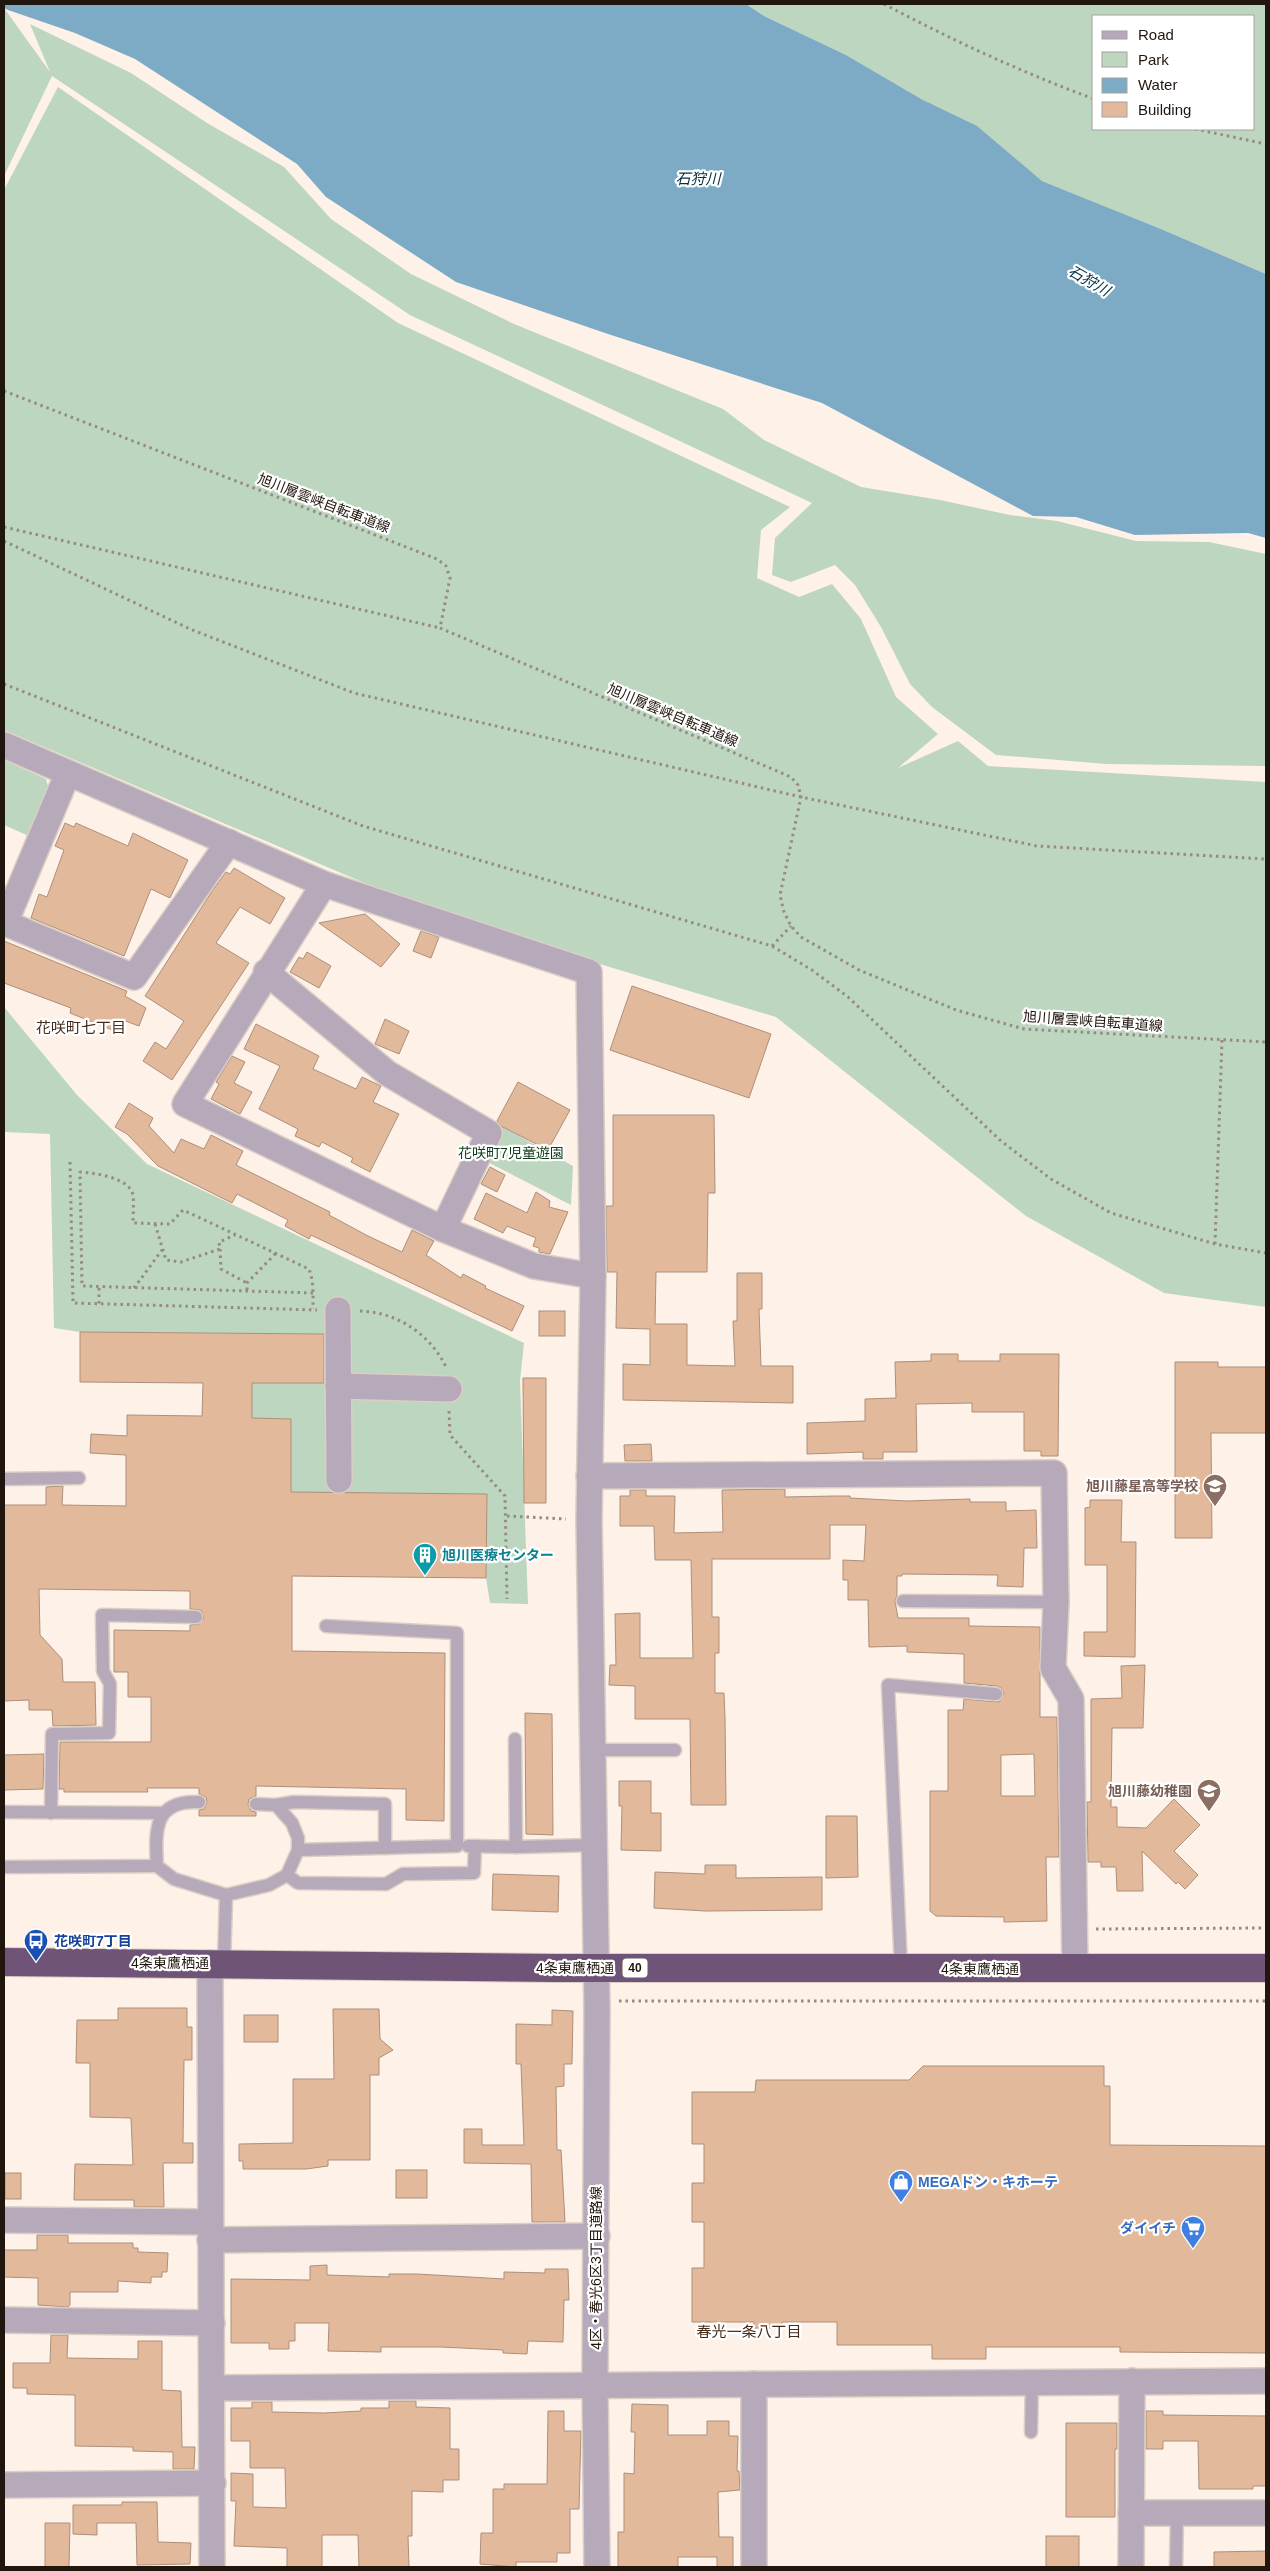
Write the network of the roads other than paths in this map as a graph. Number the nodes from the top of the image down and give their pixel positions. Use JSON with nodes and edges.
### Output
{"nodes":[{"id":1,"x":4,"y":745,"type":"edge"},
{"id":2,"x":68,"y":772,"type":"junction"},
{"id":3,"x":229,"y":842,"type":"junction"},
{"id":4,"x":324,"y":884,"type":"junction"},
{"id":5,"x":266,"y":972,"type":"junction"},
{"id":6,"x":443,"y":1229,"type":"junction"},
{"id":7,"x":593,"y":1276,"type":"junction"},
{"id":8,"x":338,"y":1310,"type":"road end"},
{"id":9,"x":338,"y":1386,"type":"junction"},
{"id":10,"x":449,"y":1389,"type":"road end"},
{"id":11,"x":589,"y":1476,"type":"junction"},
{"id":12,"x":79,"y":1478,"type":"dead end"},
{"id":13,"x":4,"y":1479,"type":"edge"},
{"id":14,"x":338,"y":1480,"type":"dead end"},
{"id":15,"x":903,"y":1601,"type":"dead end"},
{"id":16,"x":1056,"y":1602,"type":"junction"},
{"id":17,"x":196,"y":1617,"type":"dead end"},
{"id":18,"x":326,"y":1626,"type":"dead end"},
{"id":19,"x":996,"y":1694,"type":"dead end"},
{"id":20,"x":515,"y":1739,"type":"dead end"},
{"id":21,"x":593,"y":1750,"type":"junction"},
{"id":22,"x":675,"y":1750,"type":"dead end"},
{"id":23,"x":199,"y":1802,"type":"dead end"},
{"id":24,"x":256,"y":1804,"type":"dead end"},
{"id":25,"x":276,"y":1804,"type":"junction"},
{"id":26,"x":4,"y":1812,"type":"edge"},
{"id":27,"x":51,"y":1812,"type":"junction"},
{"id":28,"x":162,"y":1813,"type":"junction"},
{"id":29,"x":594,"y":1845,"type":"junction"},
{"id":30,"x":457,"y":1846,"type":"junction"},
{"id":31,"x":475,"y":1846,"type":"junction"},
{"id":32,"x":516,"y":1847,"type":"junction"},
{"id":33,"x":385,"y":1848,"type":"junction"},
{"id":34,"x":298,"y":1850,"type":"junction"},
{"id":35,"x":157,"y":1866,"type":"junction"},
{"id":36,"x":4,"y":1867,"type":"edge"},
{"id":37,"x":287,"y":1875,"type":"junction"},
{"id":38,"x":226,"y":1895,"type":"junction"},
{"id":39,"x":4,"y":1962,"type":"edge"},
{"id":40,"x":217,"y":1963,"type":"junction"},
{"id":41,"x":596,"y":1968,"type":"junction"},
{"id":42,"x":901,"y":1968,"type":"junction"},
{"id":43,"x":1266,"y":1968,"type":"edge"},
{"id":44,"x":1075,"y":1969,"type":"junction"},
{"id":45,"x":4,"y":2220,"type":"edge"},
{"id":46,"x":210,"y":2231,"type":"junction"},
{"id":47,"x":597,"y":2236,"type":"junction"},
{"id":48,"x":4,"y":2320,"type":"edge"},
{"id":49,"x":212,"y":2323,"type":"junction"},
{"id":50,"x":1132,"y":2381,"type":"junction"},
{"id":51,"x":1266,"y":2381,"type":"edge"},
{"id":52,"x":1032,"y":2382,"type":"junction"},
{"id":53,"x":754,"y":2384,"type":"junction"},
{"id":54,"x":595,"y":2385,"type":"junction"},
{"id":55,"x":213,"y":2388,"type":"junction"},
{"id":56,"x":1031,"y":2432,"type":"dead end"},
{"id":57,"x":213,"y":2483,"type":"junction"},
{"id":58,"x":4,"y":2484,"type":"edge"},
{"id":59,"x":1131,"y":2513,"type":"junction"},
{"id":60,"x":1178,"y":2513,"type":"junction"},
{"id":61,"x":1266,"y":2513,"type":"edge"},
{"id":62,"x":212,"y":2567,"type":"edge"},
{"id":63,"x":598,"y":2567,"type":"edge"},
{"id":64,"x":754,"y":2567,"type":"edge"},
{"id":65,"x":1131,"y":2567,"type":"edge"},
{"id":66,"x":1176,"y":2567,"type":"edge"}],
"edges":[{"from":1,"to":2,"type":"street"},
{"from":2,"to":3,"type":"street"},
{"from":2,"to":3,"type":"street"},
{"from":3,"to":4,"type":"street"},
{"from":4,"to":5,"type":"street"},
{"from":4,"to":7,"type":"street","name":"4区・春光6区3丁目道路線"},
{"from":5,"to":6,"type":"street"},
{"from":5,"to":6,"type":"street"},
{"from":6,"to":7,"type":"street"},
{"from":7,"to":11,"type":"street","name":"4区・春光6区3丁目道路線"},
{"from":8,"to":9,"type":"street"},
{"from":9,"to":10,"type":"street"},
{"from":9,"to":14,"type":"street"},
{"from":11,"to":16,"type":"street"},
{"from":11,"to":21,"type":"street","name":"4区・春光6区3丁目道路線"},
{"from":12,"to":13,"type":"lane"},
{"from":15,"to":16,"type":"lane"},
{"from":16,"to":44,"type":"street"},
{"from":17,"to":27,"type":"lane"},
{"from":18,"to":30,"type":"lane"},
{"from":19,"to":42,"type":"lane"},
{"from":20,"to":32,"type":"lane"},
{"from":21,"to":22,"type":"lane"},
{"from":21,"to":29,"type":"street","name":"4区・春光6区3丁目道路線"},
{"from":23,"to":28,"type":"lane"},
{"from":24,"to":25,"type":"lane"},
{"from":25,"to":33,"type":"lane"},
{"from":25,"to":34,"type":"lane"},
{"from":26,"to":27,"type":"lane"},
{"from":27,"to":28,"type":"lane"},
{"from":28,"to":35,"type":"lane"},
{"from":29,"to":32,"type":"lane"},
{"from":29,"to":41,"type":"street","name":"4区・春光6区3丁目道路線"},
{"from":30,"to":31,"type":"lane"},
{"from":30,"to":33,"type":"lane"},
{"from":31,"to":32,"type":"lane"},
{"from":31,"to":37,"type":"lane"},
{"from":33,"to":34,"type":"lane"},
{"from":34,"to":37,"type":"lane"},
{"from":35,"to":36,"type":"lane"},
{"from":35,"to":38,"type":"lane"},
{"from":37,"to":38,"type":"lane"},
{"from":38,"to":40,"type":"lane"},
{"from":39,"to":40,"type":"highway","name":"4条東鷹栖通","number":"40"},
{"from":40,"to":41,"type":"highway","name":"4条東鷹栖通","number":"40"},
{"from":40,"to":46,"type":"street"},
{"from":41,"to":42,"type":"highway","name":"4条東鷹栖通","number":"40"},
{"from":41,"to":47,"type":"street","name":"4区・春光6区3丁目道路線"},
{"from":42,"to":44,"type":"highway","name":"4条東鷹栖通","number":"40"},
{"from":43,"to":44,"type":"highway","name":"4条東鷹栖通","number":"40"},
{"from":45,"to":46,"type":"street"},
{"from":46,"to":47,"type":"street"},
{"from":46,"to":49,"type":"street"},
{"from":47,"to":54,"type":"street","name":"4区・春光6区3丁目道路線"},
{"from":48,"to":49,"type":"street"},
{"from":49,"to":55,"type":"street"},
{"from":50,"to":51,"type":"street"},
{"from":50,"to":52,"type":"street"},
{"from":50,"to":59,"type":"street"},
{"from":52,"to":53,"type":"street"},
{"from":52,"to":56,"type":"lane"},
{"from":53,"to":54,"type":"street"},
{"from":53,"to":64,"type":"street"},
{"from":54,"to":55,"type":"street"},
{"from":54,"to":63,"type":"street","name":"4区・春光6区3丁目道路線"},
{"from":55,"to":57,"type":"street"},
{"from":57,"to":58,"type":"street"},
{"from":57,"to":62,"type":"street"},
{"from":59,"to":60,"type":"street"},
{"from":59,"to":65,"type":"street"},
{"from":60,"to":61,"type":"street"},
{"from":60,"to":66,"type":"lane"}]}
